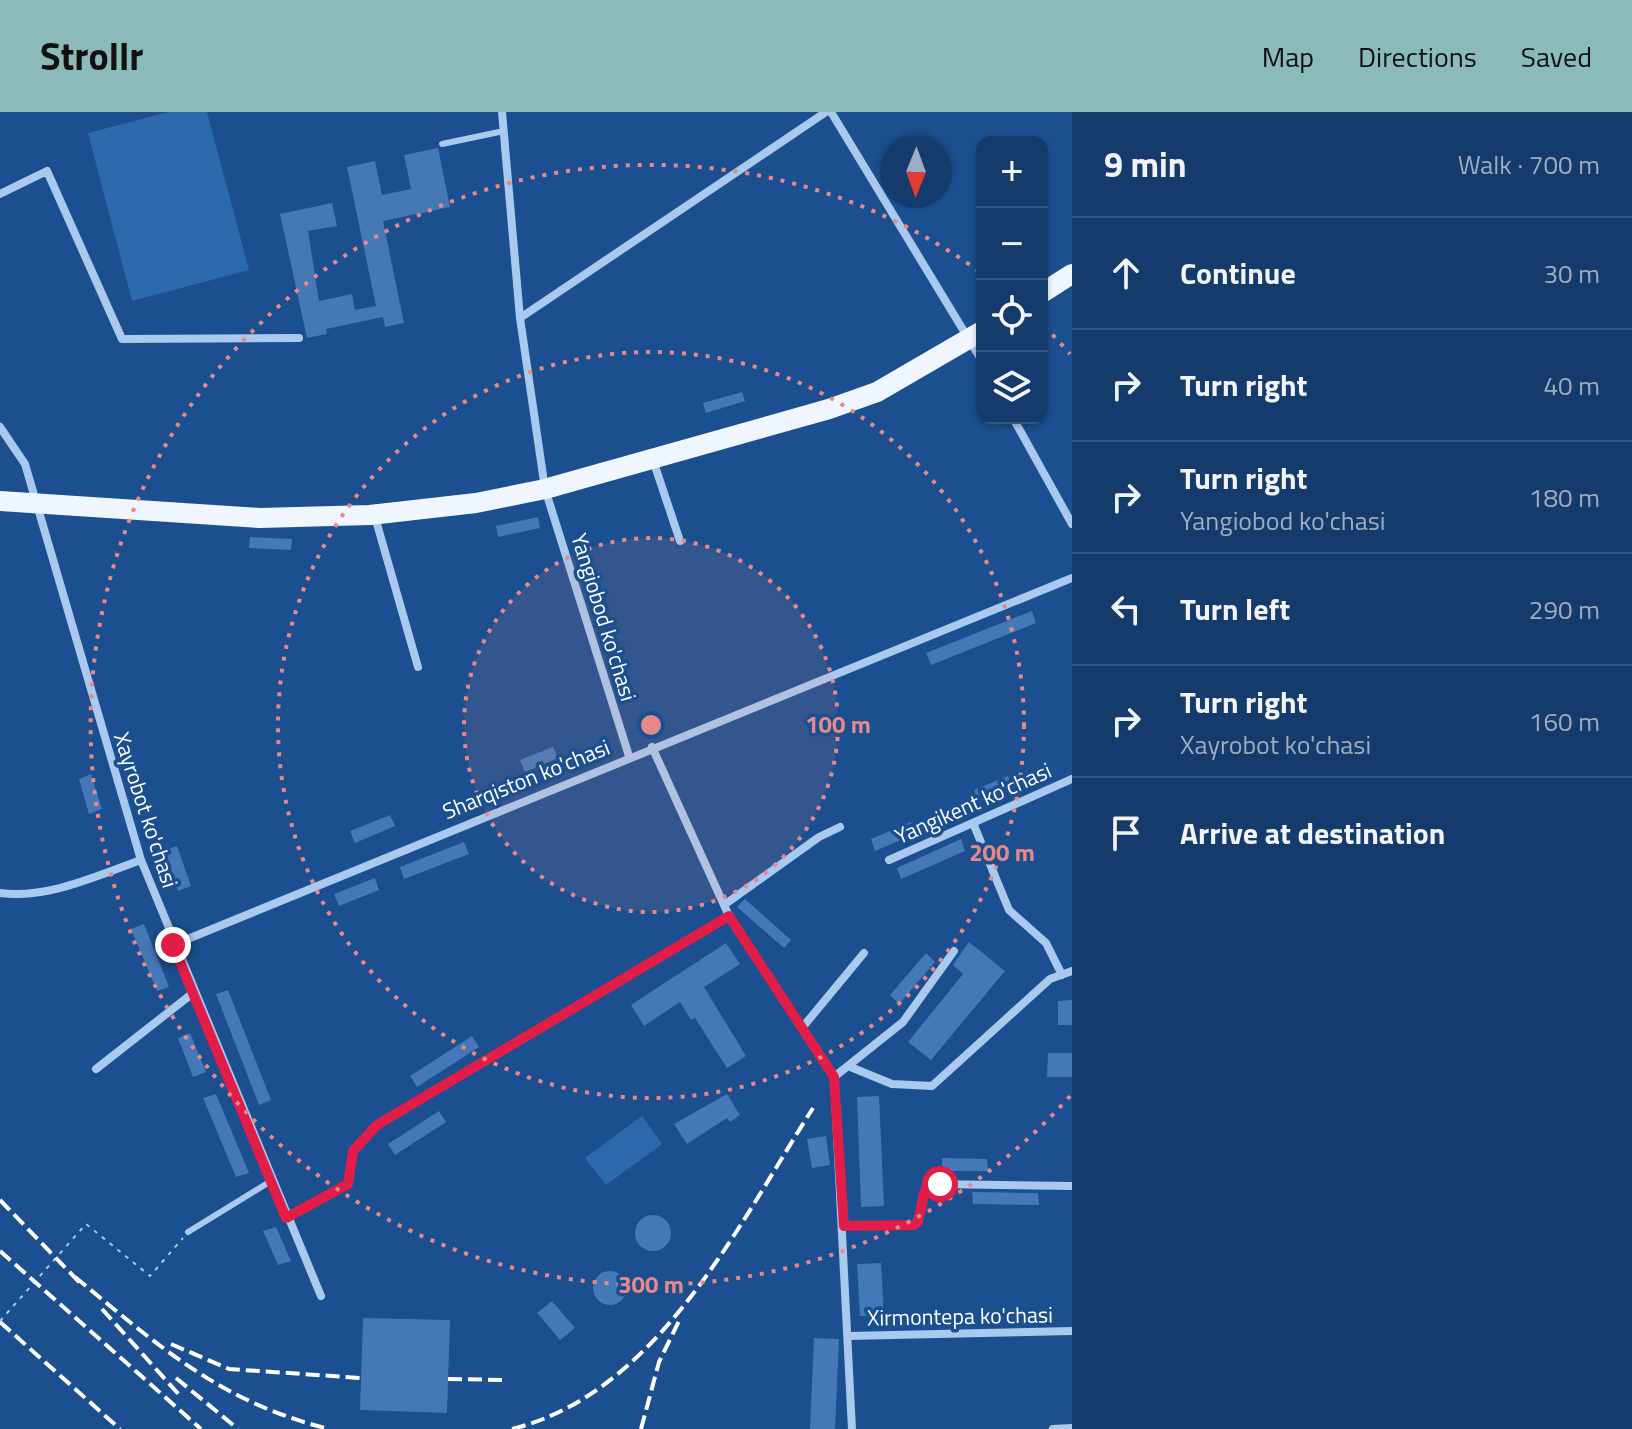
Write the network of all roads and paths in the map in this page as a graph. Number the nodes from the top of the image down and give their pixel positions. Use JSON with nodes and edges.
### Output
{"nodes":[{"id":1,"x":502,"y":112,"type":"edge"},
{"id":2,"x":828,"y":112,"type":"edge"},
{"id":3,"x":504,"y":131,"type":"junction"},
{"id":4,"x":442,"y":144,"type":"dead end"},
{"id":5,"x":0,"y":194,"type":"edge"},
{"id":6,"x":1072,"y":274,"type":"edge"},
{"id":7,"x":1048,"y":289,"type":"edge"},
{"id":8,"x":520,"y":318,"type":"junction"},
{"id":9,"x":976,"y":335,"type":"edge"},
{"id":10,"x":299,"y":338,"type":"dead end"},
{"id":11,"x":1016,"y":424,"type":"edge"},
{"id":12,"x":0,"y":427,"type":"edge"},
{"id":13,"x":653,"y":459,"type":"junction"},
{"id":14,"x":545,"y":489,"type":"junction"},
{"id":15,"x":0,"y":501,"type":"edge"},
{"id":16,"x":35,"y":503,"type":"junction"},
{"id":17,"x":374,"y":514,"type":"junction"},
{"id":18,"x":1072,"y":524,"type":"edge"},
{"id":19,"x":680,"y":541,"type":"dead end"},
{"id":20,"x":1072,"y":578,"type":"edge"},
{"id":21,"x":418,"y":667,"type":"dead end"},
{"id":22,"x":652,"y":747,"type":"junction"},
{"id":23,"x":629,"y":756,"type":"junction"},
{"id":24,"x":1072,"y":779,"type":"edge"},
{"id":25,"x":973,"y":823,"type":"junction"},
{"id":26,"x":840,"y":827,"type":"dead end"},
{"id":27,"x":141,"y":860,"type":"junction"},
{"id":28,"x":889,"y":860,"type":"dead end"},
{"id":29,"x":0,"y":893,"type":"edge"},
{"id":30,"x":724,"y":905,"type":"junction"},
{"id":31,"x":729,"y":916,"type":"junction"},
{"id":32,"x":173,"y":945,"type":"junction"},
{"id":33,"x":954,"y":951,"type":"dead end"},
{"id":34,"x":864,"y":953,"type":"dead end"},
{"id":35,"x":1072,"y":971,"type":"edge"},
{"id":36,"x":1062,"y":975,"type":"junction"},
{"id":37,"x":193,"y":993,"type":"junction"},
{"id":38,"x":802,"y":1028,"type":"junction"},
{"id":39,"x":848,"y":1066,"type":"junction"},
{"id":40,"x":96,"y":1069,"type":"dead end"},
{"id":41,"x":834,"y":1077,"type":"junction"},
{"id":42,"x":271,"y":1181,"type":"junction"},
{"id":43,"x":1072,"y":1186,"type":"edge"},
{"id":44,"x":286,"y":1218,"type":"junction"},
{"id":45,"x":844,"y":1226,"type":"junction"},
{"id":46,"x":188,"y":1232,"type":"joint"},
{"id":47,"x":321,"y":1296,"type":"dead end"},
{"id":48,"x":0,"y":1321,"type":"edge"},
{"id":49,"x":1072,"y":1331,"type":"edge"},
{"id":50,"x":848,"y":1336,"type":"junction"},
{"id":51,"x":1072,"y":1428,"type":"edge"},
{"id":52,"x":852,"y":1429,"type":"edge"},
{"id":53,"x":1053,"y":1429,"type":"edge"}],
"edges":[{"from":1,"to":3,"type":"street","name":"Yangiobod ko'chasi"},
{"from":2,"to":8,"type":"street"},
{"from":2,"to":9,"type":"street"},
{"from":3,"to":4,"type":"lane"},
{"from":3,"to":8,"type":"street","name":"Yangiobod ko'chasi"},
{"from":5,"to":10,"type":"street"},
{"from":6,"to":7,"type":"main road"},
{"from":8,"to":14,"type":"street","name":"Yangiobod ko'chasi"},
{"from":9,"to":13,"type":"main road"},
{"from":11,"to":18,"type":"street"},
{"from":12,"to":16,"type":"street","name":"Xayrobot ko'chasi"},
{"from":13,"to":14,"type":"main road"},
{"from":13,"to":19,"type":"street"},
{"from":14,"to":17,"type":"main road"},
{"from":14,"to":23,"type":"street","name":"Yangiobod ko'chasi"},
{"from":15,"to":16,"type":"main road"},
{"from":16,"to":17,"type":"main road"},
{"from":16,"to":27,"type":"street","name":"Xayrobot ko'chasi"},
{"from":17,"to":21,"type":"street"},
{"from":20,"to":22,"type":"street","name":"Sharqiston ko'chasi"},
{"from":22,"to":23,"type":"street","name":"Sharqiston ko'chasi"},
{"from":22,"to":30,"type":"street"},
{"from":23,"to":32,"type":"street","name":"Sharqiston ko'chasi"},
{"from":24,"to":25,"type":"street","name":"Yangikent ko'chasi"},
{"from":25,"to":28,"type":"street","name":"Yangikent ko'chasi"},
{"from":25,"to":36,"type":"street"},
{"from":26,"to":30,"type":"street"},
{"from":27,"to":29,"type":"street"},
{"from":27,"to":32,"type":"street","name":"Xayrobot ko'chasi"},
{"from":30,"to":31,"type":"street"},
{"from":31,"to":38,"type":"street"},
{"from":31,"to":44,"type":"street"},
{"from":32,"to":37,"type":"street","name":"Xayrobot ko'chasi"},
{"from":33,"to":39,"type":"street"},
{"from":34,"to":38,"type":"street"},
{"from":35,"to":36,"type":"street"},
{"from":36,"to":39,"type":"street"},
{"from":37,"to":40,"type":"street"},
{"from":37,"to":42,"type":"street","name":"Xayrobot ko'chasi"},
{"from":38,"to":41,"type":"street"},
{"from":39,"to":41,"type":"street"},
{"from":41,"to":45,"type":"street"},
{"from":42,"to":44,"type":"street","name":"Xayrobot ko'chasi"},
{"from":42,"to":46,"type":"lane"},
{"from":43,"to":45,"type":"street"},
{"from":44,"to":47,"type":"street","name":"Xayrobot ko'chasi"},
{"from":45,"to":50,"type":"street"},
{"from":46,"to":48,"type":"path"},
{"from":49,"to":50,"type":"street","name":"Xirmontepa ko'chasi"},
{"from":50,"to":52,"type":"street"},
{"from":51,"to":53,"type":"street"}]}
